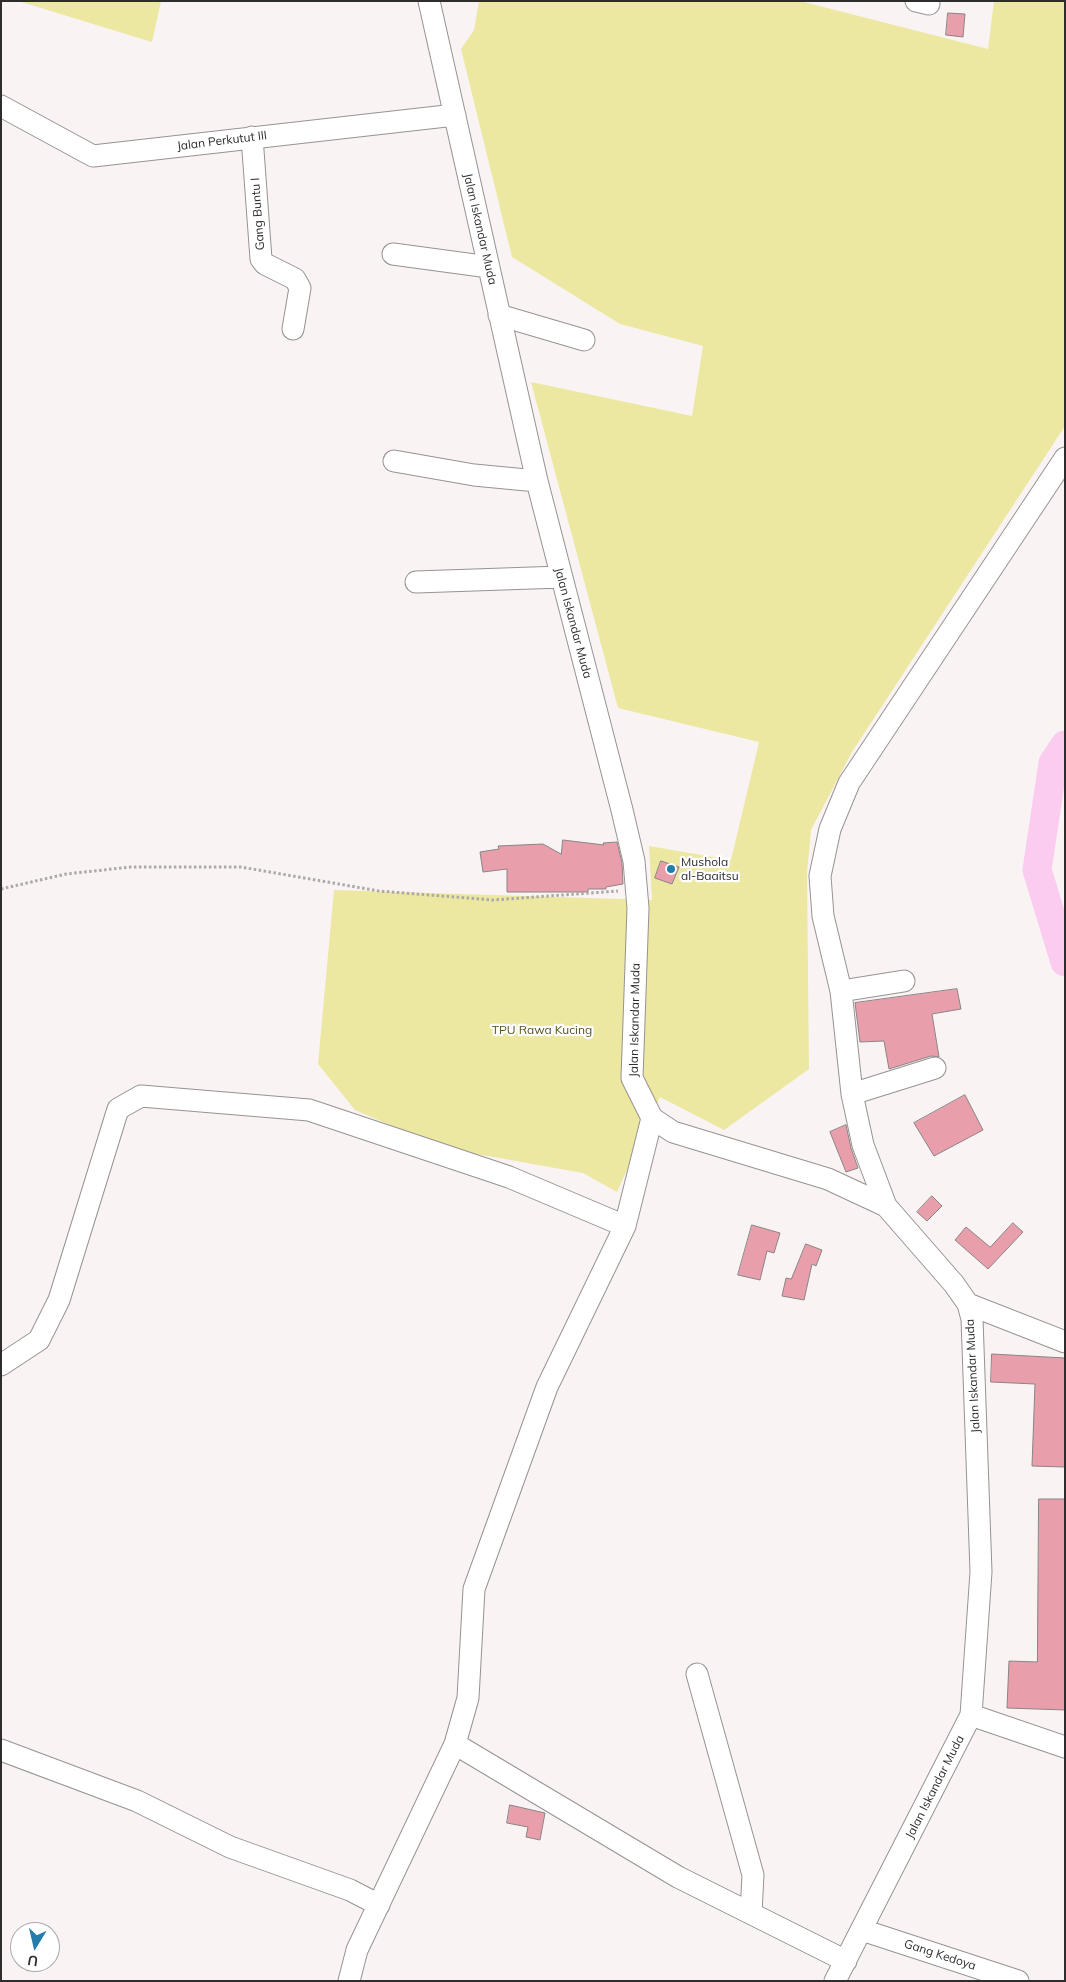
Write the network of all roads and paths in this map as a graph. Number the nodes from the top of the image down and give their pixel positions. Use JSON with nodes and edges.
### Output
{"nodes":[{"id":1,"x":429,"y":1,"type":"edge"},
{"id":2,"x":1,"y":106,"type":"edge"},
{"id":3,"x":455,"y":115,"type":"junction"},
{"id":4,"x":252,"y":137,"type":"junction"},
{"id":5,"x":393,"y":254,"type":"dead end"},
{"id":6,"x":489,"y":267,"type":"junction"},
{"id":7,"x":499,"y":315,"type":"junction"},
{"id":8,"x":293,"y":329,"type":"dead end"},
{"id":9,"x":584,"y":340,"type":"dead end"},
{"id":10,"x":1065,"y":458,"type":"edge"},
{"id":11,"x":394,"y":461,"type":"dead end"},
{"id":12,"x":537,"y":481,"type":"junction"},
{"id":13,"x":562,"y":577,"type":"junction"},
{"id":14,"x":416,"y":582,"type":"dead end"},
{"id":15,"x":1,"y":889,"type":"edge"},
{"id":16,"x":636,"y":891,"type":"junction"},
{"id":17,"x":904,"y":982,"type":"dead end"},
{"id":18,"x":841,"y":991,"type":"junction"},
{"id":19,"x":935,"y":1068,"type":"dead end"},
{"id":20,"x":852,"y":1094,"type":"junction"},
{"id":21,"x":652,"y":1118,"type":"junction"},
{"id":22,"x":886,"y":1206,"type":"junction"},
{"id":23,"x":625,"y":1226,"type":"junction"},
{"id":24,"x":968,"y":1304,"type":"junction"},
{"id":25,"x":1065,"y":1342,"type":"edge"},
{"id":26,"x":1,"y":1365,"type":"edge"},
{"id":27,"x":697,"y":1674,"type":"dead end"},
{"id":28,"x":971,"y":1716,"type":"junction"},
{"id":29,"x":455,"y":1744,"type":"junction"},
{"id":30,"x":1065,"y":1747,"type":"edge"},
{"id":31,"x":1,"y":1750,"type":"edge"},
{"id":32,"x":379,"y":1905,"type":"junction"},
{"id":33,"x":751,"y":1913,"type":"junction"},
{"id":34,"x":862,"y":1930,"type":"junction"},
{"id":35,"x":846,"y":1961,"type":"junction"},
{"id":36,"x":349,"y":1981,"type":"edge"},
{"id":37,"x":835,"y":1981,"type":"edge"},
{"id":38,"x":1018,"y":1981,"type":"edge"}],
"edges":[{"from":1,"to":3,"type":"street","name":"Jalan Iskandar Muda"},
{"from":2,"to":4,"type":"street","name":"Jalan Perkutut III"},
{"from":3,"to":4,"type":"street","name":"Jalan Perkutut III"},
{"from":3,"to":6,"type":"street","name":"Jalan Iskandar Muda"},
{"from":4,"to":8,"type":"street","name":"Gang Buntu I"},
{"from":5,"to":6,"type":"street"},
{"from":6,"to":7,"type":"street","name":"Jalan Iskandar Muda"},
{"from":7,"to":9,"type":"street"},
{"from":7,"to":12,"type":"street","name":"Jalan Iskandar Muda"},
{"from":10,"to":18,"type":"street"},
{"from":11,"to":12,"type":"street"},
{"from":12,"to":13,"type":"street","name":"Jalan Iskandar Muda"},
{"from":13,"to":14,"type":"street"},
{"from":13,"to":16,"type":"street","name":"Jalan Iskandar Muda"},
{"from":15,"to":16,"type":"path"},
{"from":16,"to":21,"type":"street","name":"Jalan Iskandar Muda"},
{"from":17,"to":18,"type":"street"},
{"from":18,"to":20,"type":"street"},
{"from":19,"to":20,"type":"street"},
{"from":20,"to":22,"type":"street"},
{"from":21,"to":22,"type":"street","name":"Jalan Iskandar Muda"},
{"from":21,"to":23,"type":"street"},
{"from":22,"to":24,"type":"street","name":"Jalan Iskandar Muda"},
{"from":23,"to":26,"type":"street"},
{"from":23,"to":29,"type":"street"},
{"from":24,"to":25,"type":"street"},
{"from":24,"to":28,"type":"street","name":"Jalan Iskandar Muda"},
{"from":27,"to":33,"type":"street"},
{"from":28,"to":30,"type":"street"},
{"from":28,"to":34,"type":"street","name":"Jalan Iskandar Muda"},
{"from":29,"to":32,"type":"street"},
{"from":29,"to":33,"type":"street"},
{"from":31,"to":32,"type":"street"},
{"from":32,"to":36,"type":"street"},
{"from":33,"to":35,"type":"street"},
{"from":34,"to":35,"type":"street","name":"Jalan Iskandar Muda"},
{"from":34,"to":38,"type":"street","name":"Gang Kedoya"},
{"from":35,"to":37,"type":"street","name":"Jalan Iskandar Muda"}]}
